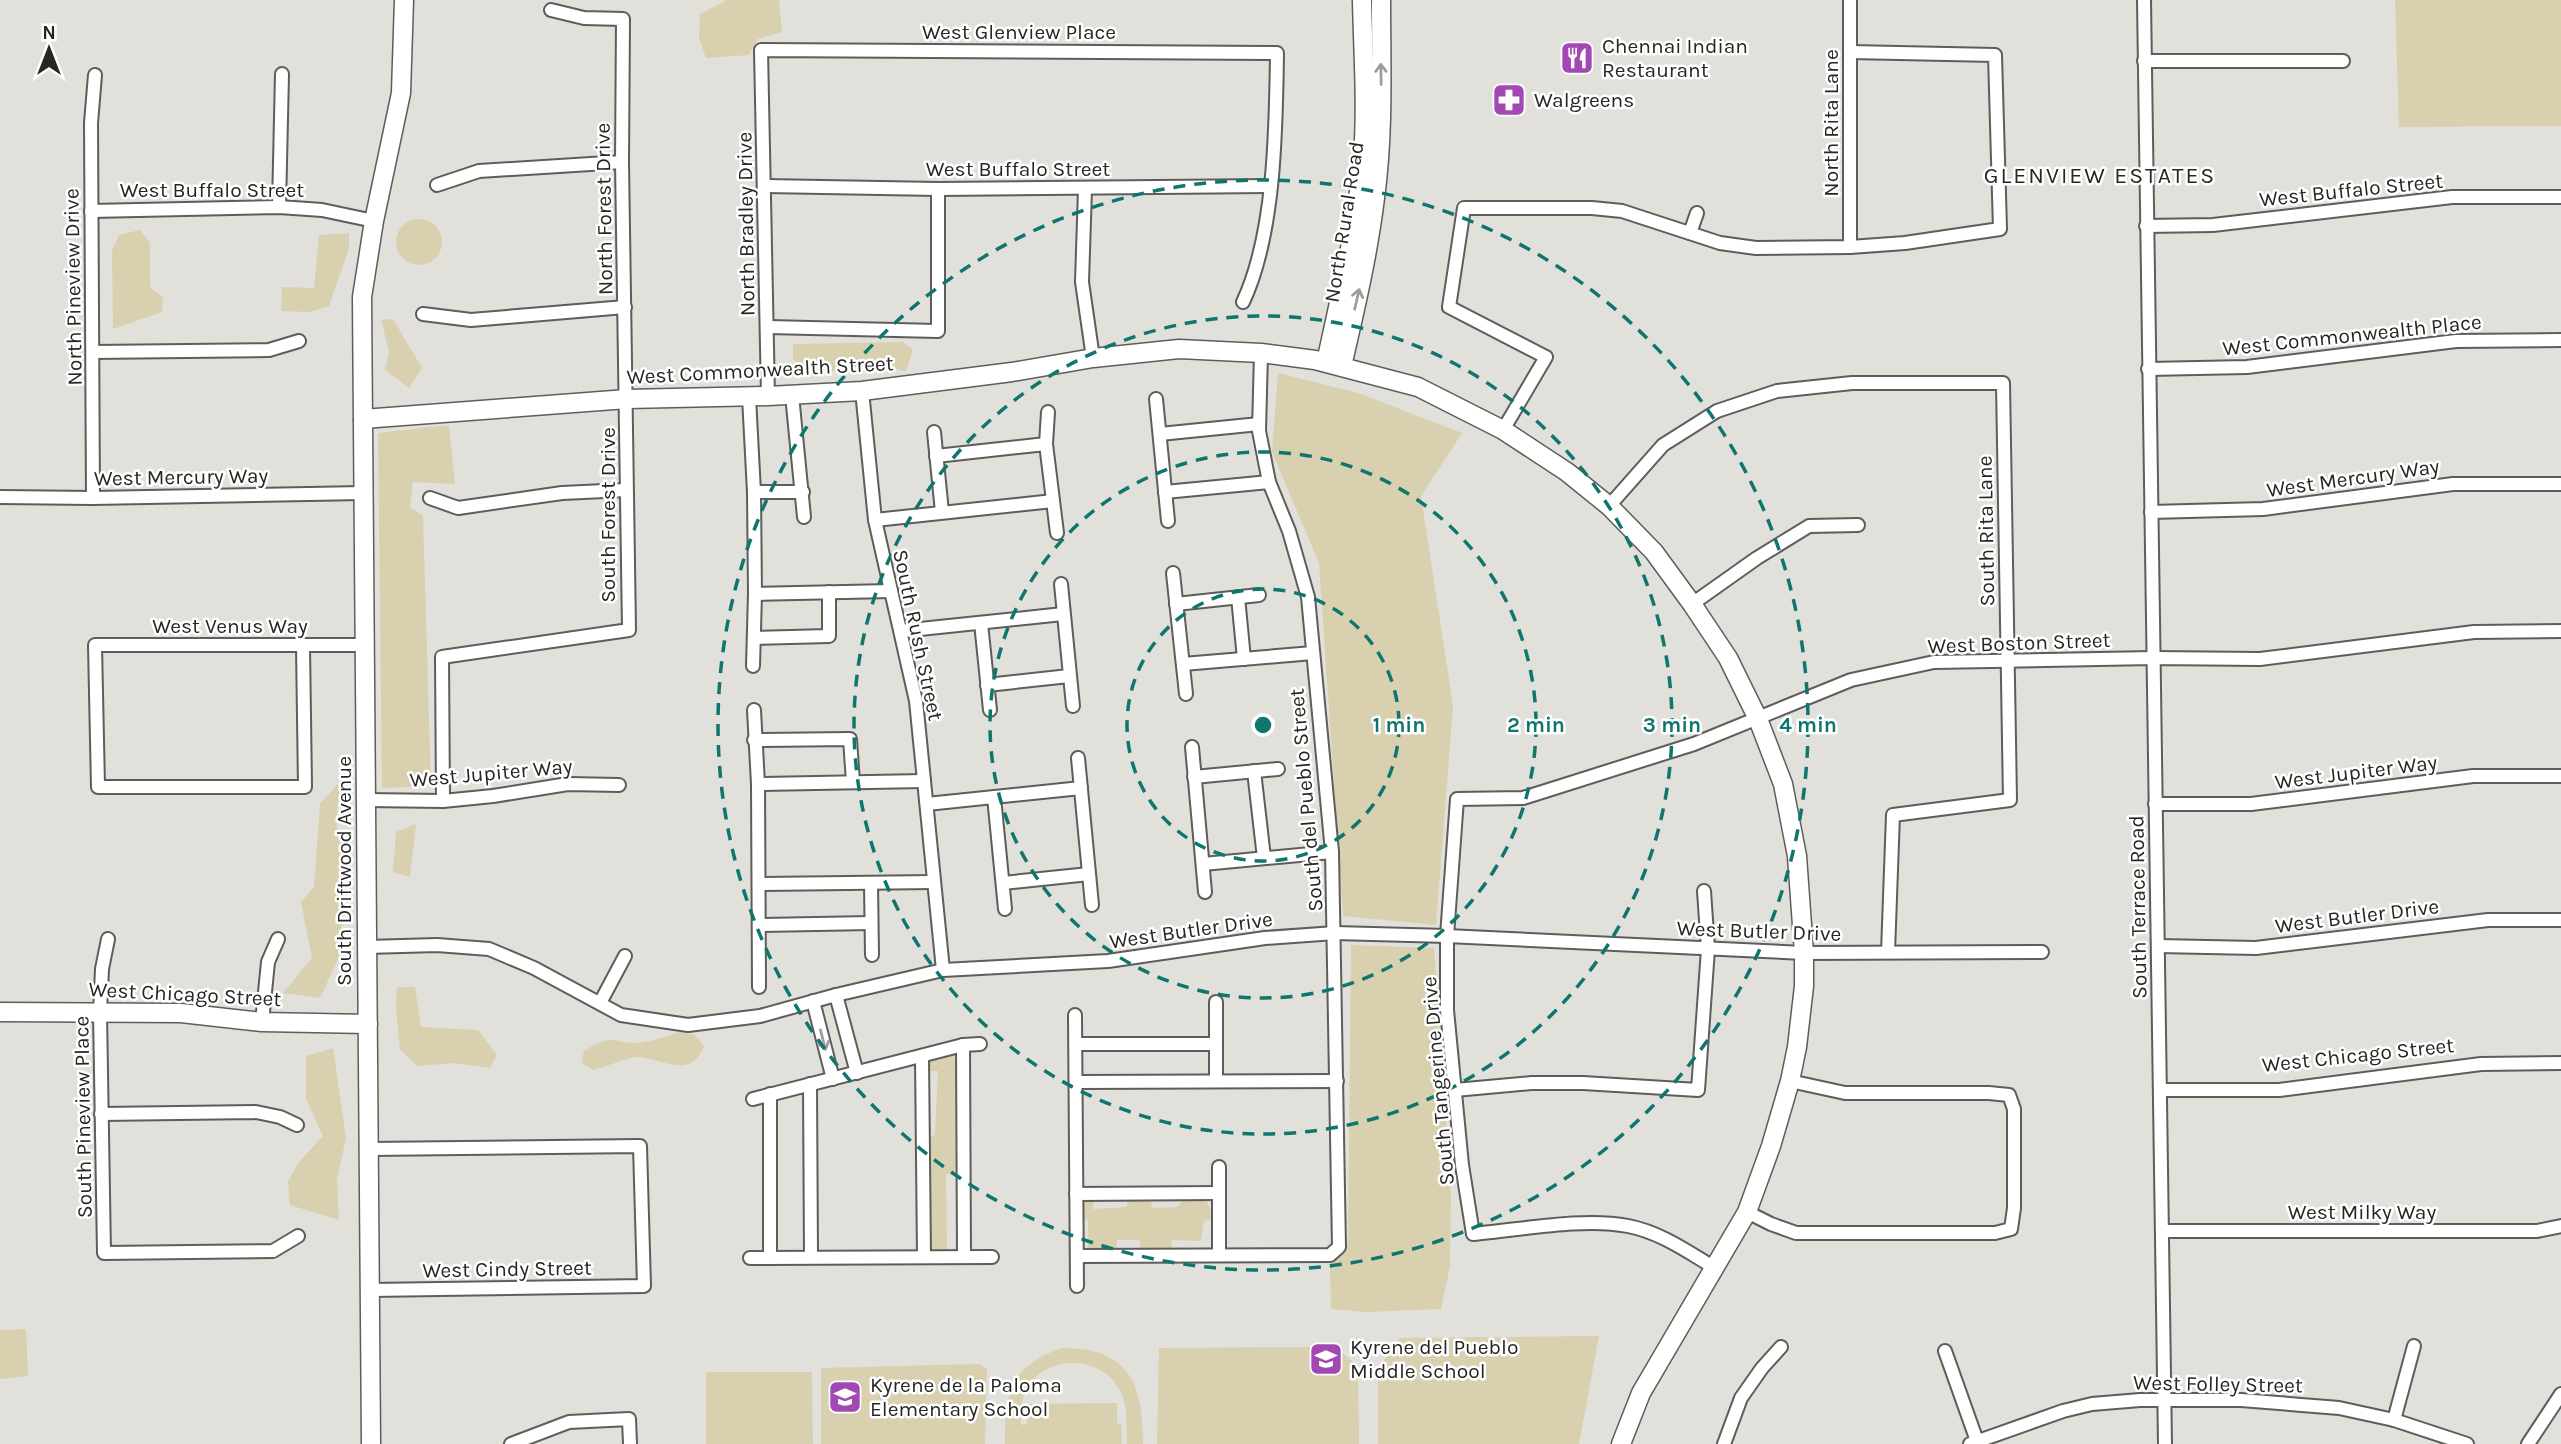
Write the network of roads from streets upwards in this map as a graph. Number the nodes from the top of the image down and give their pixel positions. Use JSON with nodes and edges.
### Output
{"nodes":[{"id":1,"x":404,"y":0,"type":"edge"},
{"id":2,"x":1362,"y":0,"type":"edge"},
{"id":3,"x":1381,"y":0,"type":"edge"},
{"id":4,"x":1850,"y":0,"type":"edge"},
{"id":5,"x":2144,"y":0,"type":"edge"},
{"id":6,"x":551,"y":10,"type":"dead end"},
{"id":7,"x":761,"y":50,"type":"joint"},
{"id":8,"x":1850,"y":52,"type":"junction"},
{"id":9,"x":2144,"y":61,"type":"junction"},
{"id":10,"x":2343,"y":61,"type":"dead end"},
{"id":11,"x":282,"y":74,"type":"dead end"},
{"id":12,"x":94,"y":75,"type":"dead end"},
{"id":13,"x":1373,"y":115,"type":"junction"},
{"id":14,"x":622,"y":162,"type":"junction"},
{"id":15,"x":437,"y":185,"type":"dead end"},
{"id":16,"x":765,"y":186,"type":"junction"},
{"id":17,"x":1270,"y":186,"type":"junction"},
{"id":18,"x":938,"y":189,"type":"junction"},
{"id":19,"x":1085,"y":189,"type":"junction"},
{"id":20,"x":2561,"y":197,"type":"edge"},
{"id":21,"x":279,"y":206,"type":"junction"},
{"id":22,"x":91,"y":211,"type":"junction"},
{"id":23,"x":1698,"y":213,"type":"dead end"},
{"id":24,"x":374,"y":221,"type":"junction"},
{"id":25,"x":2146,"y":226,"type":"junction"},
{"id":26,"x":1690,"y":233,"type":"junction"},
{"id":27,"x":1850,"y":247,"type":"junction"},
{"id":28,"x":1243,"y":302,"type":"dead end"},
{"id":29,"x":625,"y":307,"type":"junction"},
{"id":30,"x":423,"y":314,"type":"dead end"},
{"id":31,"x":768,"y":327,"type":"junction"},
{"id":32,"x":2561,"y":340,"type":"edge"},
{"id":33,"x":299,"y":341,"type":"dead end"},
{"id":34,"x":93,"y":352,"type":"junction"},
{"id":35,"x":1261,"y":353,"type":"junction"},
{"id":36,"x":1093,"y":358,"type":"junction"},
{"id":37,"x":1334,"y":364,"type":"junction"},
{"id":38,"x":2148,"y":369,"type":"junction"},
{"id":39,"x":862,"y":391,"type":"junction"},
{"id":40,"x":792,"y":395,"type":"junction"},
{"id":41,"x":768,"y":396,"type":"junction"},
{"id":42,"x":749,"y":397,"type":"junction"},
{"id":43,"x":627,"y":399,"type":"junction"},
{"id":44,"x":1156,"y":399,"type":"dead end"},
{"id":45,"x":1048,"y":412,"type":"dead end"},
{"id":46,"x":363,"y":419,"type":"junction"},
{"id":47,"x":1259,"y":424,"type":"junction"},
{"id":48,"x":1503,"y":430,"type":"junction"},
{"id":49,"x":934,"y":432,"type":"dead end"},
{"id":50,"x":1160,"y":434,"type":"junction"},
{"id":51,"x":1046,"y":444,"type":"junction"},
{"id":52,"x":936,"y":456,"type":"junction"},
{"id":53,"x":1269,"y":482,"type":"junction"},
{"id":54,"x":2561,"y":484,"type":"edge"},
{"id":55,"x":626,"y":490,"type":"junction"},
{"id":56,"x":754,"y":492,"type":"junction"},
{"id":57,"x":803,"y":492,"type":"junction"},
{"id":58,"x":1165,"y":492,"type":"junction"},
{"id":59,"x":363,"y":493,"type":"junction"},
{"id":60,"x":0,"y":498,"type":"edge"},
{"id":61,"x":93,"y":498,"type":"junction"},
{"id":62,"x":430,"y":498,"type":"dead end"},
{"id":63,"x":1053,"y":501,"type":"junction"},
{"id":64,"x":1609,"y":506,"type":"junction"},
{"id":65,"x":942,"y":512,"type":"junction"},
{"id":66,"x":2151,"y":512,"type":"junction"},
{"id":67,"x":804,"y":517,"type":"dead end"},
{"id":68,"x":875,"y":520,"type":"junction"},
{"id":69,"x":1168,"y":522,"type":"dead end"},
{"id":70,"x":1858,"y":525,"type":"dead end"},
{"id":71,"x":1057,"y":533,"type":"dead end"},
{"id":72,"x":1173,"y":573,"type":"dead end"},
{"id":73,"x":1061,"y":584,"type":"dead end"},
{"id":74,"x":891,"y":591,"type":"junction"},
{"id":75,"x":829,"y":592,"type":"junction"},
{"id":76,"x":755,"y":594,"type":"junction"},
{"id":77,"x":1259,"y":595,"type":"dead end"},
{"id":78,"x":1238,"y":597,"type":"junction"},
{"id":79,"x":1176,"y":604,"type":"junction"},
{"id":80,"x":1692,"y":604,"type":"junction"},
{"id":81,"x":1063,"y":614,"type":"junction"},
{"id":82,"x":981,"y":623,"type":"junction"},
{"id":83,"x":901,"y":631,"type":"junction"},
{"id":84,"x":2561,"y":631,"type":"edge"},
{"id":85,"x":754,"y":638,"type":"junction"},
{"id":86,"x":365,"y":645,"type":"junction"},
{"id":87,"x":303,"y":646,"type":"junction"},
{"id":88,"x":1313,"y":653,"type":"junction"},
{"id":89,"x":2153,"y":658,"type":"junction"},
{"id":90,"x":1244,"y":659,"type":"junction"},
{"id":91,"x":2007,"y":661,"type":"junction"},
{"id":92,"x":1183,"y":664,"type":"junction"},
{"id":93,"x":753,"y":666,"type":"dead end"},
{"id":94,"x":1069,"y":676,"type":"junction"},
{"id":95,"x":987,"y":685,"type":"junction"},
{"id":96,"x":1186,"y":694,"type":"dead end"},
{"id":97,"x":1073,"y":706,"type":"dead end"},
{"id":98,"x":754,"y":710,"type":"dead end"},
{"id":99,"x":990,"y":710,"type":"dead end"},
{"id":100,"x":1758,"y":719,"type":"junction"},
{"id":101,"x":754,"y":740,"type":"junction"},
{"id":102,"x":1192,"y":747,"type":"dead end"},
{"id":103,"x":1078,"y":758,"type":"dead end"},
{"id":104,"x":1278,"y":769,"type":"dead end"},
{"id":105,"x":1254,"y":771,"type":"junction"},
{"id":106,"x":2561,"y":776,"type":"edge"},
{"id":107,"x":1194,"y":777,"type":"junction"},
{"id":108,"x":924,"y":781,"type":"junction"},
{"id":109,"x":853,"y":782,"type":"junction"},
{"id":110,"x":758,"y":784,"type":"junction"},
{"id":111,"x":619,"y":785,"type":"dead end"},
{"id":112,"x":1081,"y":788,"type":"junction"},
{"id":113,"x":994,"y":797,"type":"junction"},
{"id":114,"x":1457,"y":799,"type":"joint"},
{"id":115,"x":366,"y":800,"type":"junction"},
{"id":116,"x":443,"y":801,"type":"junction"},
{"id":117,"x":926,"y":804,"type":"junction"},
{"id":118,"x":2155,"y":804,"type":"junction"},
{"id":119,"x":1332,"y":852,"type":"junction"},
{"id":120,"x":1264,"y":858,"type":"junction"},
{"id":121,"x":1203,"y":864,"type":"junction"},
{"id":122,"x":1089,"y":874,"type":"junction"},
{"id":123,"x":934,"y":882,"type":"junction"},
{"id":124,"x":871,"y":883,"type":"junction"},
{"id":125,"x":1003,"y":883,"type":"junction"},
{"id":126,"x":759,"y":884,"type":"junction"},
{"id":127,"x":1704,"y":891,"type":"dead end"},
{"id":128,"x":1205,"y":892,"type":"dead end"},
{"id":129,"x":1092,"y":905,"type":"dead end"},
{"id":130,"x":1005,"y":909,"type":"dead end"},
{"id":131,"x":2561,"y":920,"type":"edge"},
{"id":132,"x":872,"y":923,"type":"junction"},
{"id":133,"x":760,"y":925,"type":"junction"},
{"id":134,"x":1335,"y":933,"type":"junction"},
{"id":135,"x":1447,"y":936,"type":"junction"},
{"id":136,"x":108,"y":939,"type":"dead end"},
{"id":137,"x":278,"y":939,"type":"dead end"},
{"id":138,"x":2158,"y":946,"type":"junction"},
{"id":139,"x":367,"y":947,"type":"junction"},
{"id":140,"x":1708,"y":949,"type":"junction"},
{"id":141,"x":2042,"y":952,"type":"dead end"},
{"id":142,"x":1804,"y":953,"type":"junction"},
{"id":143,"x":1888,"y":953,"type":"junction"},
{"id":144,"x":872,"y":955,"type":"dead end"},
{"id":145,"x":625,"y":956,"type":"dead end"},
{"id":146,"x":943,"y":970,"type":"junction"},
{"id":147,"x":759,"y":988,"type":"dead end"},
{"id":148,"x":836,"y":995,"type":"junction"},
{"id":149,"x":813,"y":1001,"type":"junction"},
{"id":150,"x":1216,"y":1002,"type":"dead end"},
{"id":151,"x":600,"y":1003,"type":"junction"},
{"id":152,"x":0,"y":1012,"type":"edge"},
{"id":153,"x":100,"y":1012,"type":"junction"},
{"id":154,"x":1075,"y":1015,"type":"dead end"},
{"id":155,"x":262,"y":1022,"type":"junction"},
{"id":156,"x":368,"y":1024,"type":"junction"},
{"id":157,"x":980,"y":1044,"type":"dead end"},
{"id":158,"x":1076,"y":1044,"type":"junction"},
{"id":159,"x":1216,"y":1044,"type":"junction"},
{"id":160,"x":962,"y":1045,"type":"junction"},
{"id":161,"x":922,"y":1056,"type":"junction"},
{"id":162,"x":2561,"y":1063,"type":"edge"},
{"id":163,"x":845,"y":1076,"type":"junction"},
{"id":164,"x":1216,"y":1081,"type":"junction"},
{"id":165,"x":1338,"y":1081,"type":"junction"},
{"id":166,"x":1790,"y":1081,"type":"junction"},
{"id":167,"x":1076,"y":1082,"type":"junction"},
{"id":168,"x":810,"y":1084,"type":"junction"},
{"id":169,"x":1455,"y":1090,"type":"junction"},
{"id":170,"x":2160,"y":1090,"type":"junction"},
{"id":171,"x":770,"y":1094,"type":"junction"},
{"id":172,"x":753,"y":1099,"type":"dead end"},
{"id":173,"x":101,"y":1114,"type":"junction"},
{"id":174,"x":297,"y":1125,"type":"dead end"},
{"id":175,"x":369,"y":1149,"type":"junction"},
{"id":176,"x":1219,"y":1167,"type":"dead end"},
{"id":177,"x":1219,"y":1193,"type":"junction"},
{"id":178,"x":1076,"y":1194,"type":"junction"},
{"id":179,"x":1747,"y":1212,"type":"junction"},
{"id":180,"x":2561,"y":1226,"type":"edge"},
{"id":181,"x":2162,"y":1231,"type":"junction"},
{"id":182,"x":298,"y":1236,"type":"dead end"},
{"id":183,"x":1219,"y":1255,"type":"junction"},
{"id":184,"x":1077,"y":1256,"type":"junction"},
{"id":185,"x":811,"y":1257,"type":"junction"},
{"id":186,"x":924,"y":1257,"type":"junction"},
{"id":187,"x":964,"y":1257,"type":"junction"},
{"id":188,"x":992,"y":1257,"type":"dead end"},
{"id":189,"x":750,"y":1258,"type":"dead end"},
{"id":190,"x":770,"y":1258,"type":"junction"},
{"id":191,"x":1715,"y":1268,"type":"junction"},
{"id":192,"x":1077,"y":1286,"type":"dead end"},
{"id":193,"x":370,"y":1290,"type":"junction"},
{"id":194,"x":2414,"y":1346,"type":"dead end"},
{"id":195,"x":1781,"y":1347,"type":"dead end"},
{"id":196,"x":1945,"y":1351,"type":"dead end"},
{"id":197,"x":2561,"y":1394,"type":"edge"},
{"id":198,"x":2164,"y":1400,"type":"junction"},
{"id":199,"x":2393,"y":1420,"type":"junction"},
{"id":200,"x":1973,"y":1443,"type":"edge"},
{"id":201,"x":371,"y":1444,"type":"edge"},
{"id":202,"x":511,"y":1444,"type":"edge"},
{"id":203,"x":630,"y":1444,"type":"edge"},
{"id":204,"x":1621,"y":1444,"type":"edge"},
{"id":205,"x":1724,"y":1444,"type":"edge"},
{"id":206,"x":2165,"y":1444,"type":"edge"},
{"id":207,"x":2467,"y":1444,"type":"edge"},
{"id":208,"x":2528,"y":1444,"type":"edge"}],
"edges":[{"from":1,"to":24,"type":"street","name":"South Driftwood Avenue"},
{"from":2,"to":13,"type":"street","name":"North Rural Road"},
{"from":13,"to":3,"type":"street","name":"North Rural Road","one_way":true},
{"from":4,"to":8,"type":"street","name":"North Rita Lane"},
{"from":5,"to":9,"type":"street","name":"South Terrace Road"},
{"from":6,"to":14,"type":"street","name":"North Forest Drive"},
{"from":7,"to":16,"type":"street","name":"North Bradley Drive"},
{"from":7,"to":17,"type":"street","name":"West Glenview Place"},
{"from":8,"to":27,"type":"street","name":"North Rita Lane"},
{"from":8,"to":27,"type":"street"},
{"from":9,"to":10,"type":"street"},
{"from":9,"to":25,"type":"street","name":"South Terrace Road"},
{"from":11,"to":21,"type":"street"},
{"from":12,"to":22,"type":"street","name":"North Pineview Drive"},
{"from":13,"to":37,"type":"street","name":"North Rural Road"},
{"from":14,"to":15,"type":"street"},
{"from":14,"to":29,"type":"street","name":"North Forest Drive"},
{"from":16,"to":18,"type":"street","name":"West Buffalo Street"},
{"from":16,"to":31,"type":"street","name":"North Bradley Drive"},
{"from":17,"to":19,"type":"street","name":"West Buffalo Street"},
{"from":17,"to":28,"type":"street"},
{"from":18,"to":19,"type":"street","name":"West Buffalo Street"},
{"from":18,"to":31,"type":"street"},
{"from":19,"to":36,"type":"street"},
{"from":20,"to":25,"type":"street","name":"West Buffalo Street"},
{"from":21,"to":22,"type":"street","name":"West Buffalo Street"},
{"from":21,"to":24,"type":"street","name":"West Buffalo Street"},
{"from":22,"to":34,"type":"street","name":"North Pineview Drive"},
{"from":23,"to":26,"type":"street"},
{"from":24,"to":46,"type":"street","name":"South Driftwood Avenue"},
{"from":25,"to":38,"type":"street","name":"South Terrace Road"},
{"from":26,"to":27,"type":"street"},
{"from":26,"to":48,"type":"street"},
{"from":29,"to":30,"type":"street"},
{"from":29,"to":43,"type":"street","name":"North Forest Drive"},
{"from":31,"to":41,"type":"street","name":"North Bradley Drive"},
{"from":32,"to":38,"type":"street","name":"West Commonwealth Place"},
{"from":33,"to":34,"type":"street"},
{"from":34,"to":61,"type":"street","name":"North Pineview Drive"},
{"from":35,"to":36,"type":"street","name":"West Commonwealth Street"},
{"from":35,"to":37,"type":"street","name":"West Commonwealth Street"},
{"from":35,"to":47,"type":"street","name":"South del Pueblo Street"},
{"from":36,"to":39,"type":"street","name":"West Commonwealth Street"},
{"from":37,"to":48,"type":"street","name":"West Commonwealth Street"},
{"from":38,"to":66,"type":"street","name":"South Terrace Road"},
{"from":39,"to":40,"type":"street","name":"West Commonwealth Street"},
{"from":39,"to":68,"type":"street","name":"South Rush Street"},
{"from":40,"to":41,"type":"street","name":"West Commonwealth Street"},
{"from":40,"to":57,"type":"street"},
{"from":41,"to":42,"type":"street","name":"West Commonwealth Street"},
{"from":42,"to":43,"type":"street","name":"West Commonwealth Street"},
{"from":42,"to":56,"type":"street"},
{"from":43,"to":46,"type":"street","name":"West Commonwealth Street"},
{"from":43,"to":55,"type":"street","name":"South Forest Drive"},
{"from":44,"to":50,"type":"street"},
{"from":45,"to":51,"type":"street"},
{"from":46,"to":59,"type":"street","name":"South Driftwood Avenue"},
{"from":47,"to":50,"type":"street"},
{"from":47,"to":53,"type":"street","name":"South del Pueblo Street"},
{"from":48,"to":64,"type":"street","name":"West Commonwealth Street"},
{"from":49,"to":52,"type":"street"},
{"from":50,"to":58,"type":"street"},
{"from":51,"to":52,"type":"street"},
{"from":51,"to":63,"type":"street"},
{"from":52,"to":65,"type":"street"},
{"from":53,"to":58,"type":"street"},
{"from":53,"to":88,"type":"street","name":"South del Pueblo Street"},
{"from":54,"to":66,"type":"street","name":"West Mercury Way"},
{"from":55,"to":62,"type":"street"},
{"from":55,"to":116,"type":"street","name":"South Forest Drive"},
{"from":56,"to":57,"type":"street"},
{"from":56,"to":76,"type":"street"},
{"from":57,"to":67,"type":"street"},
{"from":58,"to":69,"type":"street"},
{"from":59,"to":61,"type":"street","name":"West Mercury Way"},
{"from":59,"to":86,"type":"street","name":"South Driftwood Avenue"},
{"from":60,"to":61,"type":"street","name":"West Mercury Way"},
{"from":63,"to":65,"type":"street"},
{"from":63,"to":71,"type":"street"},
{"from":64,"to":80,"type":"street","name":"West Commonwealth Street"},
{"from":64,"to":91,"type":"street","name":"South Rita Lane"},
{"from":65,"to":68,"type":"street"},
{"from":66,"to":89,"type":"street","name":"South Terrace Road"},
{"from":68,"to":74,"type":"street","name":"South Rush Street"},
{"from":70,"to":80,"type":"street"},
{"from":72,"to":79,"type":"street"},
{"from":73,"to":81,"type":"street"},
{"from":74,"to":75,"type":"street"},
{"from":74,"to":83,"type":"street","name":"South Rush Street"},
{"from":75,"to":76,"type":"street"},
{"from":75,"to":85,"type":"street"},
{"from":76,"to":85,"type":"street"},
{"from":77,"to":78,"type":"street"},
{"from":78,"to":79,"type":"street"},
{"from":78,"to":90,"type":"street"},
{"from":79,"to":92,"type":"street"},
{"from":80,"to":100,"type":"street","name":"West Commonwealth Street"},
{"from":81,"to":82,"type":"street"},
{"from":81,"to":94,"type":"street"},
{"from":82,"to":83,"type":"street"},
{"from":82,"to":95,"type":"street"},
{"from":83,"to":108,"type":"street","name":"South Rush Street"},
{"from":84,"to":89,"type":"street","name":"West Boston Street"},
{"from":85,"to":93,"type":"street"},
{"from":86,"to":87,"type":"street","name":"West Venus Way"},
{"from":86,"to":115,"type":"street","name":"South Driftwood Avenue"},
{"from":87,"to":87,"type":"street","name":"West Venus Way"},
{"from":88,"to":90,"type":"street"},
{"from":88,"to":119,"type":"street","name":"South del Pueblo Street"},
{"from":89,"to":91,"type":"street","name":"West Boston Street"},
{"from":89,"to":118,"type":"street","name":"South Terrace Road"},
{"from":90,"to":92,"type":"street"},
{"from":91,"to":100,"type":"street","name":"West Boston Street"},
{"from":91,"to":143,"type":"street","name":"South Rita Lane"},
{"from":92,"to":96,"type":"street"},
{"from":94,"to":95,"type":"street"},
{"from":94,"to":97,"type":"street"},
{"from":95,"to":99,"type":"street"},
{"from":98,"to":101,"type":"street"},
{"from":100,"to":114,"type":"street","name":"West Boston Street"},
{"from":100,"to":142,"type":"street","name":"West Commonwealth Street"},
{"from":101,"to":109,"type":"street"},
{"from":101,"to":110,"type":"street"},
{"from":102,"to":107,"type":"street"},
{"from":103,"to":112,"type":"street"},
{"from":104,"to":105,"type":"street"},
{"from":105,"to":107,"type":"street"},
{"from":105,"to":120,"type":"street"},
{"from":106,"to":118,"type":"street","name":"West Jupiter Way"},
{"from":107,"to":121,"type":"street"},
{"from":108,"to":109,"type":"street"},
{"from":108,"to":117,"type":"street","name":"South Rush Street"},
{"from":109,"to":110,"type":"street"},
{"from":110,"to":126,"type":"street"},
{"from":111,"to":116,"type":"street","name":"West Jupiter Way"},
{"from":112,"to":113,"type":"street"},
{"from":112,"to":122,"type":"street"},
{"from":113,"to":117,"type":"street"},
{"from":113,"to":125,"type":"street"},
{"from":114,"to":135,"type":"street","name":"South Tangerine Drive"},
{"from":115,"to":116,"type":"street","name":"West Jupiter Way"},
{"from":115,"to":139,"type":"street","name":"South Driftwood Avenue"},
{"from":117,"to":123,"type":"street","name":"South Rush Street"},
{"from":118,"to":138,"type":"street","name":"South Terrace Road"},
{"from":119,"to":120,"type":"street"},
{"from":119,"to":134,"type":"street","name":"South del Pueblo Street"},
{"from":120,"to":121,"type":"street"},
{"from":121,"to":128,"type":"street"},
{"from":122,"to":125,"type":"street"},
{"from":122,"to":129,"type":"street"},
{"from":123,"to":124,"type":"street"},
{"from":123,"to":146,"type":"street","name":"South Rush Street"},
{"from":124,"to":126,"type":"street"},
{"from":124,"to":132,"type":"street"},
{"from":125,"to":130,"type":"street"},
{"from":126,"to":133,"type":"street"},
{"from":127,"to":140,"type":"street"},
{"from":131,"to":138,"type":"street","name":"West Butler Drive"},
{"from":132,"to":133,"type":"street"},
{"from":132,"to":144,"type":"street"},
{"from":133,"to":147,"type":"street"},
{"from":134,"to":135,"type":"street","name":"West Butler Drive"},
{"from":134,"to":146,"type":"street","name":"West Butler Drive"},
{"from":134,"to":165,"type":"street","name":"South del Pueblo Street"},
{"from":135,"to":140,"type":"street","name":"West Butler Drive"},
{"from":135,"to":169,"type":"street","name":"South Tangerine Drive"},
{"from":136,"to":153,"type":"street","name":"South Pineview Place"},
{"from":137,"to":155,"type":"street"},
{"from":138,"to":170,"type":"street","name":"South Terrace Road"},
{"from":139,"to":151,"type":"street","name":"West Butler Drive"},
{"from":139,"to":156,"type":"street","name":"South Driftwood Avenue"},
{"from":140,"to":142,"type":"street","name":"West Butler Drive"},
{"from":140,"to":169,"type":"street"},
{"from":141,"to":143,"type":"street","name":"West Butler Drive"},
{"from":142,"to":143,"type":"street","name":"West Butler Drive"},
{"from":142,"to":166,"type":"street","name":"West Commonwealth Street"},
{"from":145,"to":151,"type":"street"},
{"from":146,"to":148,"type":"street","name":"West Butler Drive"},
{"from":148,"to":149,"type":"street","name":"West Butler Drive"},
{"from":148,"to":163,"type":"street"},
{"from":149,"to":151,"type":"street","name":"West Butler Drive"},
{"from":149,"to":163,"type":"street","one_way":true},
{"from":150,"to":159,"type":"street"},
{"from":152,"to":153,"type":"street","name":"West Chicago Street"},
{"from":153,"to":155,"type":"street","name":"West Chicago Street"},
{"from":153,"to":173,"type":"street","name":"South Pineview Place"},
{"from":154,"to":158,"type":"street"},
{"from":155,"to":156,"type":"street","name":"West Chicago Street"},
{"from":156,"to":175,"type":"street","name":"South Driftwood Avenue"},
{"from":157,"to":160,"type":"street"},
{"from":158,"to":159,"type":"street"},
{"from":158,"to":167,"type":"street"},
{"from":159,"to":164,"type":"street"},
{"from":160,"to":161,"type":"street"},
{"from":160,"to":187,"type":"street"},
{"from":161,"to":163,"type":"street"},
{"from":161,"to":186,"type":"street"},
{"from":162,"to":170,"type":"street","name":"West Chicago Street"},
{"from":163,"to":168,"type":"street"},
{"from":164,"to":165,"type":"street"},
{"from":164,"to":167,"type":"street"},
{"from":165,"to":183,"type":"street","name":"South del Pueblo Street"},
{"from":166,"to":179,"type":"street","name":"West Commonwealth Street"},
{"from":166,"to":179,"type":"street"},
{"from":167,"to":178,"type":"street"},
{"from":168,"to":171,"type":"street"},
{"from":168,"to":185,"type":"street"},
{"from":169,"to":191,"type":"street","name":"South Tangerine Drive"},
{"from":170,"to":181,"type":"street","name":"South Terrace Road"},
{"from":171,"to":172,"type":"street"},
{"from":171,"to":190,"type":"street"},
{"from":173,"to":174,"type":"street"},
{"from":173,"to":182,"type":"street","name":"South Pineview Place"},
{"from":175,"to":193,"type":"street","name":"South Driftwood Avenue"},
{"from":175,"to":193,"type":"street","name":"West Cindy Street"},
{"from":176,"to":177,"type":"street"},
{"from":177,"to":178,"type":"street"},
{"from":177,"to":183,"type":"street"},
{"from":178,"to":184,"type":"street"},
{"from":179,"to":191,"type":"street","name":"West Commonwealth Street"},
{"from":180,"to":181,"type":"street","name":"West Milky Way"},
{"from":181,"to":198,"type":"street","name":"South Terrace Road"},
{"from":183,"to":184,"type":"street"},
{"from":184,"to":192,"type":"street"},
{"from":185,"to":186,"type":"street"},
{"from":185,"to":190,"type":"street"},
{"from":186,"to":187,"type":"street"},
{"from":187,"to":188,"type":"street"},
{"from":189,"to":190,"type":"street"},
{"from":191,"to":204,"type":"street","name":"West Commonwealth Street"},
{"from":193,"to":201,"type":"street","name":"South Driftwood Avenue"},
{"from":194,"to":199,"type":"street"},
{"from":195,"to":205,"type":"street"},
{"from":196,"to":200,"type":"street"},
{"from":197,"to":208,"type":"street"},
{"from":198,"to":199,"type":"street","name":"West Folley Street"},
{"from":198,"to":200,"type":"street","name":"West Folley Street"},
{"from":198,"to":206,"type":"street","name":"South Terrace Road"},
{"from":199,"to":207,"type":"street","name":"West Folley Street"},
{"from":202,"to":203,"type":"street"}]}
